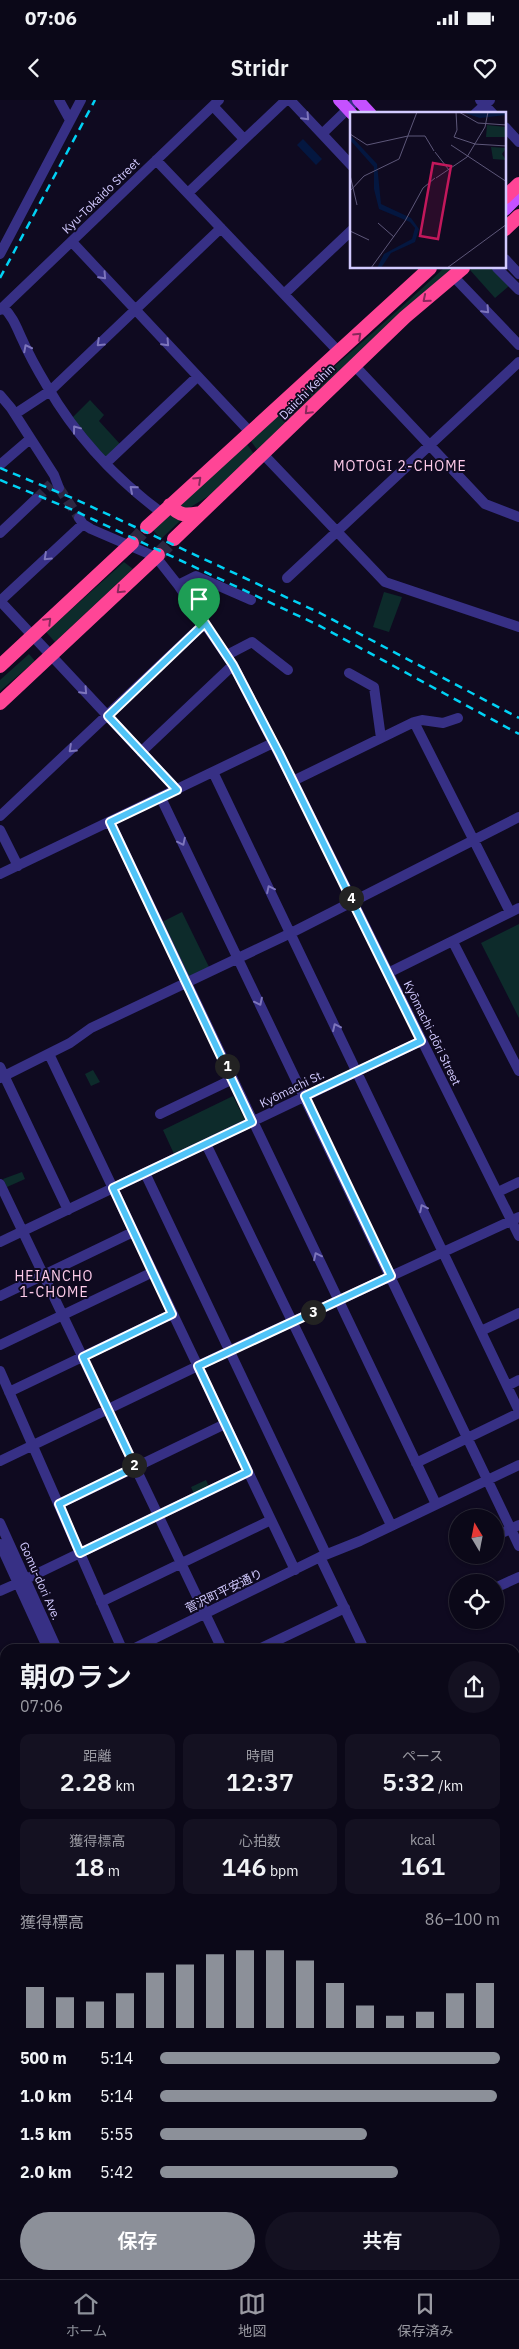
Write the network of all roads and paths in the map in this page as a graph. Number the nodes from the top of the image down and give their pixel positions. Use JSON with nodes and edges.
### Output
{"nodes":[{"id":1,"x":59,"y":100,"type":"edge"},
{"id":2,"x":81,"y":100,"type":"edge"},
{"id":3,"x":286,"y":100,"type":"edge"},
{"id":4,"x":290,"y":100,"type":"edge"},
{"id":5,"x":358,"y":100,"type":"edge"},
{"id":6,"x":485,"y":102,"type":"edge"},
{"id":7,"x":216,"y":103,"type":"edge"},
{"id":8,"x":346,"y":108,"type":"edge"},
{"id":9,"x":369,"y":112,"type":"edge"},
{"id":10,"x":477,"y":112,"type":"edge"},
{"id":11,"x":70,"y":120,"type":"junction"},
{"id":12,"x":506,"y":128,"type":"edge"},
{"id":13,"x":322,"y":134,"type":"junction"},
{"id":14,"x":244,"y":139,"type":"junction"},
{"id":15,"x":519,"y":142,"type":"edge"},
{"id":16,"x":156,"y":160,"type":"junction"},
{"id":17,"x":350,"y":164,"type":"edge"},
{"id":18,"x":519,"y":184,"type":"edge"},
{"id":19,"x":188,"y":193,"type":"junction"},
{"id":20,"x":506,"y":196,"type":"edge"},
{"id":21,"x":519,"y":196,"type":"edge"},
{"id":22,"x":506,"y":209,"type":"edge"},
{"id":23,"x":519,"y":216,"type":"edge"},
{"id":24,"x":221,"y":228,"type":"junction"},
{"id":25,"x":506,"y":229,"type":"edge"},
{"id":26,"x":350,"y":232,"type":"edge"},
{"id":27,"x":72,"y":242,"type":"junction"},
{"id":28,"x":0,"y":254,"type":"edge"},
{"id":29,"x":506,"y":260,"type":"edge"},
{"id":30,"x":429,"y":269,"type":"edge"},
{"id":31,"x":498,"y":269,"type":"edge"},
{"id":32,"x":458,"y":272,"type":"edge"},
{"id":33,"x":519,"y":274,"type":"edge"},
{"id":34,"x":519,"y":290,"type":"edge"},
{"id":35,"x":284,"y":294,"type":"junction"},
{"id":36,"x":1,"y":308,"type":"edge"},
{"id":37,"x":135,"y":309,"type":"junction"},
{"id":38,"x":519,"y":345,"type":"edge"},
{"id":39,"x":340,"y":352,"type":"junction"},
{"id":40,"x":519,"y":362,"type":"edge"},
{"id":41,"x":354,"y":365,"type":"junction"},
{"id":42,"x":197,"y":377,"type":"junction"},
{"id":43,"x":50,"y":391,"type":"junction"},
{"id":44,"x":0,"y":395,"type":"edge"},
{"id":45,"x":15,"y":414,"type":"junction"},
{"id":46,"x":250,"y":432,"type":"junction"},
{"id":47,"x":30,"y":439,"type":"junction"},
{"id":48,"x":430,"y":446,"type":"junction"},
{"id":49,"x":264,"y":455,"type":"junction"},
{"id":50,"x":106,"y":463,"type":"junction"},
{"id":51,"x":1,"y":464,"type":"edge"},
{"id":52,"x":55,"y":484,"type":"tunnel mouth"},
{"id":53,"x":36,"y":499,"type":"tunnel mouth"},
{"id":54,"x":166,"y":509,"type":"junction"},
{"id":55,"x":202,"y":513,"type":"junction"},
{"id":56,"x":519,"y":517,"type":"edge"},
{"id":57,"x":147,"y":527,"type":"tunnel mouth"},
{"id":58,"x":338,"y":531,"type":"junction"},
{"id":59,"x":0,"y":533,"type":"edge"},
{"id":60,"x":174,"y":539,"type":"tunnel mouth"},
{"id":61,"x":130,"y":544,"type":"junction"},
{"id":62,"x":157,"y":556,"type":"junction"},
{"id":63,"x":287,"y":578,"type":"dead end"},
{"id":64,"x":178,"y":585,"type":"junction"},
{"id":65,"x":251,"y":600,"type":"dead end"},
{"id":66,"x":0,"y":601,"type":"edge"},
{"id":67,"x":205,"y":623,"type":"junction"},
{"id":68,"x":519,"y":627,"type":"edge"},
{"id":69,"x":33,"y":636,"type":"junction"},
{"id":70,"x":51,"y":655,"type":"junction"},
{"id":71,"x":227,"y":656,"type":"junction"},
{"id":72,"x":233,"y":665,"type":"junction"},
{"id":73,"x":0,"y":666,"type":"edge"},
{"id":74,"x":38,"y":668,"type":"junction"},
{"id":75,"x":288,"y":670,"type":"dead end"},
{"id":76,"x":349,"y":673,"type":"dead end"},
{"id":77,"x":0,"y":693,"type":"edge"},
{"id":78,"x":0,"y":703,"type":"edge"},
{"id":79,"x":108,"y":716,"type":"junction"},
{"id":80,"x":458,"y":718,"type":"dead end"},
{"id":81,"x":414,"y":722,"type":"junction"},
{"id":82,"x":381,"y":738,"type":"junction"},
{"id":83,"x":273,"y":742,"type":"junction"},
{"id":84,"x":141,"y":752,"type":"junction"},
{"id":85,"x":213,"y":772,"type":"junction"},
{"id":86,"x":293,"y":781,"type":"junction"},
{"id":87,"x":177,"y":790,"type":"junction"},
{"id":88,"x":161,"y":798,"type":"junction"},
{"id":89,"x":0,"y":816,"type":"edge"},
{"id":90,"x":519,"y":817,"type":"edge"},
{"id":91,"x":110,"y":822,"type":"junction"},
{"id":92,"x":0,"y":830,"type":"edge"},
{"id":93,"x":473,"y":840,"type":"junction"},
{"id":94,"x":18,"y":866,"type":"junction"},
{"id":95,"x":0,"y":874,"type":"edge"},
{"id":96,"x":353,"y":902,"type":"junction"},
{"id":97,"x":515,"y":910,"type":"edge"},
{"id":98,"x":291,"y":933,"type":"junction"},
{"id":99,"x":453,"y":942,"type":"junction"},
{"id":100,"x":239,"y":958,"type":"junction"},
{"id":101,"x":388,"y":973,"type":"junction"},
{"id":102,"x":186,"y":983,"type":"junction"},
{"id":103,"x":421,"y":1041,"type":"junction"},
{"id":104,"x":50,"y":1054,"type":"junction"},
{"id":105,"x":357,"y":1071,"type":"junction"},
{"id":106,"x":519,"y":1071,"type":"edge"},
{"id":107,"x":1,"y":1073,"type":"edge"},
{"id":108,"x":233,"y":1079,"type":"junction"},
{"id":109,"x":305,"y":1096,"type":"junction"},
{"id":110,"x":160,"y":1114,"type":"dead end"},
{"id":111,"x":252,"y":1122,"type":"junction"},
{"id":112,"x":206,"y":1144,"type":"junction"},
{"id":113,"x":145,"y":1172,"type":"junction"},
{"id":114,"x":519,"y":1182,"type":"edge"},
{"id":115,"x":0,"y":1184,"type":"edge"},
{"id":116,"x":113,"y":1188,"type":"junction"},
{"id":117,"x":498,"y":1192,"type":"junction"},
{"id":118,"x":68,"y":1210,"type":"junction"},
{"id":119,"x":515,"y":1219,"type":"edge"},
{"id":120,"x":23,"y":1230,"type":"junction"},
{"id":121,"x":133,"y":1232,"type":"junction"},
{"id":122,"x":519,"y":1236,"type":"edge"},
{"id":123,"x":0,"y":1242,"type":"edge"},
{"id":124,"x":444,"y":1252,"type":"junction"},
{"id":125,"x":152,"y":1272,"type":"junction"},
{"id":126,"x":44,"y":1275,"type":"junction"},
{"id":127,"x":391,"y":1276,"type":"junction"},
{"id":128,"x":0,"y":1296,"type":"edge"},
{"id":129,"x":338,"y":1300,"type":"junction"},
{"id":130,"x":519,"y":1313,"type":"edge"},
{"id":131,"x":172,"y":1314,"type":"junction"},
{"id":132,"x":63,"y":1315,"type":"junction"},
{"id":133,"x":293,"y":1321,"type":"junction"},
{"id":134,"x":482,"y":1331,"type":"junction"},
{"id":135,"x":0,"y":1345,"type":"edge"},
{"id":136,"x":229,"y":1351,"type":"junction"},
{"id":137,"x":83,"y":1357,"type":"junction"},
{"id":138,"x":198,"y":1366,"type":"junction"},
{"id":139,"x":0,"y":1371,"type":"edge"},
{"id":140,"x":519,"y":1380,"type":"edge"},
{"id":141,"x":507,"y":1386,"type":"junction"},
{"id":142,"x":9,"y":1392,"type":"junction"},
{"id":143,"x":107,"y":1409,"type":"junction"},
{"id":144,"x":519,"y":1412,"type":"edge"},
{"id":145,"x":225,"y":1424,"type":"junction"},
{"id":146,"x":468,"y":1438,"type":"junction"},
{"id":147,"x":32,"y":1446,"type":"junction"},
{"id":148,"x":0,"y":1461,"type":"edge"},
{"id":149,"x":416,"y":1463,"type":"junction"},
{"id":150,"x":519,"y":1465,"type":"edge"},
{"id":151,"x":135,"y":1467,"type":"junction"},
{"id":152,"x":248,"y":1472,"type":"junction"},
{"id":153,"x":487,"y":1480,"type":"junction"},
{"id":154,"x":59,"y":1504,"type":"junction"},
{"id":155,"x":436,"y":1504,"type":"junction"},
{"id":156,"x":158,"y":1515,"type":"junction"},
{"id":157,"x":271,"y":1520,"type":"junction"},
{"id":158,"x":0,"y":1524,"type":"edge"},
{"id":159,"x":391,"y":1525,"type":"junction"},
{"id":160,"x":515,"y":1526,"type":"edge"},
{"id":161,"x":0,"y":1544,"type":"edge"},
{"id":162,"x":519,"y":1546,"type":"edge"},
{"id":163,"x":80,"y":1553,"type":"junction"},
{"id":164,"x":323,"y":1556,"type":"junction"},
{"id":165,"x":182,"y":1563,"type":"junction"},
{"id":166,"x":295,"y":1570,"type":"junction"},
{"id":167,"x":519,"y":1577,"type":"edge"},
{"id":168,"x":22,"y":1581,"type":"junction"},
{"id":169,"x":504,"y":1584,"type":"edge"},
{"id":170,"x":0,"y":1591,"type":"edge"},
{"id":171,"x":101,"y":1602,"type":"junction"},
{"id":172,"x":345,"y":1608,"type":"junction"},
{"id":173,"x":206,"y":1614,"type":"junction"},
{"id":174,"x":46,"y":1644,"type":"edge"},
{"id":175,"x":54,"y":1644,"type":"edge"},
{"id":176,"x":120,"y":1644,"type":"edge"},
{"id":177,"x":143,"y":1644,"type":"edge"},
{"id":178,"x":220,"y":1644,"type":"edge"},
{"id":179,"x":269,"y":1644,"type":"edge"},
{"id":180,"x":362,"y":1644,"type":"edge"}],
"edges":[{"from":1,"to":11,"type":"street"},
{"from":2,"to":11,"type":"street"},
{"from":3,"to":14,"type":"street"},
{"from":4,"to":13,"type":"street","one_way":true},
{"from":5,"to":8,"type":"street"},
{"from":5,"to":9,"type":"main road"},
{"from":6,"to":10,"type":"street"},
{"from":7,"to":14,"type":"street"},
{"from":7,"to":16,"type":"street","name":"Kyu-Tokaido Street"},
{"from":8,"to":13,"type":"street"},
{"from":11,"to":28,"type":"street"},
{"from":12,"to":15,"type":"street"},
{"from":13,"to":17,"type":"street"},
{"from":14,"to":19,"type":"street"},
{"from":16,"to":19,"type":"street"},
{"from":16,"to":27,"type":"street","name":"Kyu-Tokaido Street"},
{"from":18,"to":20,"type":"highway"},
{"from":19,"to":24,"type":"street"},
{"from":21,"to":22,"type":"main road"},
{"from":23,"to":25,"type":"highway"},
{"from":24,"to":35,"type":"street"},
{"from":24,"to":37,"type":"street"},
{"from":26,"to":35,"type":"street"},
{"from":27,"to":36,"type":"street","name":"Kyu-Tokaido Street"},
{"from":27,"to":37,"type":"street","one_way":true},
{"from":29,"to":33,"type":"street"},
{"from":39,"to":30,"type":"highway","name":"Daiichi Keihin","one_way":true},
{"from":31,"to":34,"type":"street"},
{"from":32,"to":38,"type":"street","one_way":true},
{"from":32,"to":41,"type":"highway","name":"Daiichi Keihin","one_way":true},
{"from":35,"to":39,"type":"street"},
{"from":43,"to":36,"type":"street","one_way":true},
{"from":37,"to":42,"type":"street","one_way":true},
{"from":37,"to":43,"type":"street","one_way":true},
{"from":39,"to":46,"type":"highway","name":"Daiichi Keihin"},
{"from":40,"to":48,"type":"street"},
{"from":41,"to":48,"type":"street"},
{"from":41,"to":49,"type":"highway","name":"Daiichi Keihin","one_way":true},
{"from":42,"to":46,"type":"street"},
{"from":42,"to":50,"type":"street"},
{"from":43,"to":45,"type":"street"},
{"from":50,"to":43,"type":"street","one_way":true},
{"from":44,"to":45,"type":"street"},
{"from":45,"to":47,"type":"street"},
{"from":54,"to":46,"type":"highway","name":"Daiichi Keihin","one_way":true},
{"from":47,"to":51,"type":"street"},
{"from":47,"to":52,"type":"street"},
{"from":48,"to":56,"type":"street"},
{"from":48,"to":58,"type":"street"},
{"from":49,"to":55,"type":"highway","name":"Daiichi Keihin"},
{"from":49,"to":58,"type":"street"},
{"from":54,"to":50,"type":"street","one_way":true},
{"from":53,"to":59,"type":"street"},
{"from":54,"to":55,"type":"highway"},
{"from":54,"to":57,"type":"highway","name":"Daiichi Keihin"},
{"from":55,"to":60,"type":"highway","name":"Daiichi Keihin"},
{"from":58,"to":63,"type":"street"},
{"from":58,"to":68,"type":"street"},
{"from":61,"to":62,"type":"street"},
{"from":61,"to":66,"type":"street","one_way":true},
{"from":69,"to":61,"type":"highway","one_way":true},
{"from":62,"to":64,"type":"street","name":"Kyōmachi-dōri Street"},
{"from":62,"to":70,"type":"highway","one_way":true},
{"from":64,"to":65,"type":"street"},
{"from":64,"to":67,"type":"street","name":"Kyōmachi-dōri Street"},
{"from":66,"to":69,"type":"street"},
{"from":67,"to":71,"type":"street","name":"Kyōmachi-dōri Street"},
{"from":67,"to":79,"type":"street"},
{"from":69,"to":70,"type":"street"},
{"from":69,"to":73,"type":"highway"},
{"from":70,"to":74,"type":"highway"},
{"from":70,"to":79,"type":"street","one_way":true},
{"from":71,"to":72,"type":"street","name":"Kyōmachi-dōri Street"},
{"from":71,"to":75,"type":"street"},
{"from":72,"to":83,"type":"street","name":"Kyōmachi-dōri Street"},
{"from":72,"to":84,"type":"street"},
{"from":74,"to":77,"type":"highway"},
{"from":74,"to":78,"type":"highway"},
{"from":76,"to":82,"type":"street"},
{"from":79,"to":84,"type":"street"},
{"from":79,"to":89,"type":"street","one_way":true},
{"from":80,"to":81,"type":"street"},
{"from":81,"to":82,"type":"street"},
{"from":81,"to":93,"type":"street"},
{"from":82,"to":86,"type":"street"},
{"from":83,"to":85,"type":"street"},
{"from":83,"to":86,"type":"street","name":"Kyōmachi-dōri Street"},
{"from":84,"to":87,"type":"street"},
{"from":85,"to":87,"type":"street"},
{"from":98,"to":85,"type":"street","one_way":true},
{"from":86,"to":96,"type":"street","name":"Kyōmachi-dōri Street"},
{"from":87,"to":88,"type":"street"},
{"from":88,"to":91,"type":"street"},
{"from":88,"to":100,"type":"street","one_way":true},
{"from":90,"to":93,"type":"street"},
{"from":91,"to":94,"type":"street"},
{"from":91,"to":102,"type":"street"},
{"from":92,"to":94,"type":"street"},
{"from":93,"to":96,"type":"street"},
{"from":93,"to":97,"type":"street"},
{"from":94,"to":95,"type":"street"},
{"from":96,"to":98,"type":"street"},
{"from":96,"to":101,"type":"street","name":"Kyōmachi-dōri Street"},
{"from":97,"to":99,"type":"street"},
{"from":98,"to":100,"type":"street"},
{"from":105,"to":98,"type":"street","one_way":true},
{"from":99,"to":101,"type":"street"},
{"from":99,"to":106,"type":"street"},
{"from":100,"to":102,"type":"street"},
{"from":100,"to":109,"type":"street","one_way":true},
{"from":101,"to":103,"type":"street","name":"Kyōmachi-dōri Street"},
{"from":102,"to":104,"type":"street"},
{"from":102,"to":108,"type":"street"},
{"from":103,"to":105,"type":"street","name":"Kyōmachi St."},
{"from":103,"to":117,"type":"street","name":"Kyōmachi-dōri Street"},
{"from":104,"to":107,"type":"street"},
{"from":104,"to":116,"type":"street"},
{"from":105,"to":109,"type":"street","name":"Kyōmachi St."},
{"from":124,"to":105,"type":"street","one_way":true},
{"from":107,"to":118,"type":"street"},
{"from":108,"to":110,"type":"street"},
{"from":108,"to":111,"type":"street"},
{"from":109,"to":111,"type":"street","name":"Kyōmachi St."},
{"from":109,"to":127,"type":"street"},
{"from":111,"to":112,"type":"street","name":"Kyōmachi St."},
{"from":129,"to":111,"type":"street","one_way":true},
{"from":112,"to":113,"type":"street","name":"Kyōmachi St."},
{"from":112,"to":133,"type":"street"},
{"from":113,"to":116,"type":"street","name":"Kyōmachi St."},
{"from":113,"to":136,"type":"street"},
{"from":114,"to":117,"type":"street"},
{"from":115,"to":120,"type":"street"},
{"from":116,"to":118,"type":"street","name":"Kyōmachi St."},
{"from":116,"to":121,"type":"street"},
{"from":117,"to":119,"type":"street","name":"Kyōmachi-dōri Street"},
{"from":118,"to":120,"type":"street","name":"Kyōmachi St."},
{"from":119,"to":122,"type":"street","name":"Kyōmachi-dōri Street"},
{"from":119,"to":124,"type":"street"},
{"from":120,"to":123,"type":"street","name":"Kyōmachi St."},
{"from":120,"to":126,"type":"street"},
{"from":121,"to":125,"type":"street"},
{"from":121,"to":126,"type":"street"},
{"from":124,"to":127,"type":"street"},
{"from":124,"to":134,"type":"street"},
{"from":125,"to":131,"type":"street"},
{"from":125,"to":132,"type":"street"},
{"from":126,"to":128,"type":"street"},
{"from":126,"to":132,"type":"street"},
{"from":127,"to":129,"type":"street"},
{"from":127,"to":146,"type":"street"},
{"from":129,"to":133,"type":"street"},
{"from":129,"to":149,"type":"street"},
{"from":130,"to":134,"type":"street"},
{"from":131,"to":137,"type":"street"},
{"from":131,"to":138,"type":"street"},
{"from":132,"to":135,"type":"street"},
{"from":132,"to":137,"type":"street"},
{"from":133,"to":136,"type":"street"},
{"from":133,"to":159,"type":"street"},
{"from":134,"to":141,"type":"street"},
{"from":136,"to":138,"type":"street"},
{"from":136,"to":164,"type":"street"},
{"from":137,"to":142,"type":"street"},
{"from":137,"to":143,"type":"street"},
{"from":138,"to":143,"type":"street"},
{"from":138,"to":145,"type":"street"},
{"from":139,"to":142,"type":"street"},
{"from":140,"to":141,"type":"street"},
{"from":141,"to":144,"type":"street"},
{"from":142,"to":147,"type":"street"},
{"from":143,"to":147,"type":"street"},
{"from":143,"to":151,"type":"street"},
{"from":144,"to":146,"type":"street"},
{"from":145,"to":151,"type":"street"},
{"from":145,"to":152,"type":"street"},
{"from":146,"to":149,"type":"street"},
{"from":146,"to":153,"type":"street"},
{"from":147,"to":148,"type":"street"},
{"from":147,"to":154,"type":"street"},
{"from":149,"to":155,"type":"street"},
{"from":150,"to":153,"type":"street","name":"菅沢町平安通り"},
{"from":151,"to":154,"type":"street"},
{"from":151,"to":156,"type":"street"},
{"from":152,"to":156,"type":"street"},
{"from":152,"to":157,"type":"street"},
{"from":153,"to":155,"type":"street","name":"菅沢町平安通り"},
{"from":153,"to":160,"type":"street"},
{"from":154,"to":163,"type":"street"},
{"from":155,"to":159,"type":"street","name":"菅沢町平安通り"},
{"from":156,"to":163,"type":"street"},
{"from":156,"to":165,"type":"street"},
{"from":157,"to":165,"type":"street"},
{"from":157,"to":166,"type":"street"},
{"from":158,"to":168,"type":"street","name":"Gomu-dori Ave."},
{"from":159,"to":164,"type":"street","name":"菅沢町平安通り"},
{"from":160,"to":162,"type":"street"},
{"from":161,"to":168,"type":"street","name":"Gomu-dori Ave."},
{"from":163,"to":168,"type":"street"},
{"from":163,"to":171,"type":"street"},
{"from":164,"to":166,"type":"street","name":"菅沢町平安通り"},
{"from":164,"to":172,"type":"street"},
{"from":165,"to":171,"type":"street"},
{"from":165,"to":173,"type":"street"},
{"from":166,"to":173,"type":"street","name":"菅沢町平安通り"},
{"from":167,"to":169,"type":"street"},
{"from":168,"to":170,"type":"street"},
{"from":168,"to":174,"type":"street","name":"Gomu-dori Ave."},
{"from":168,"to":175,"type":"street","name":"Gomu-dori Ave."},
{"from":171,"to":176,"type":"street"},
{"from":172,"to":179,"type":"street"},
{"from":172,"to":180,"type":"street"},
{"from":173,"to":177,"type":"street","name":"菅沢町平安通り"},
{"from":173,"to":178,"type":"street"}]}
